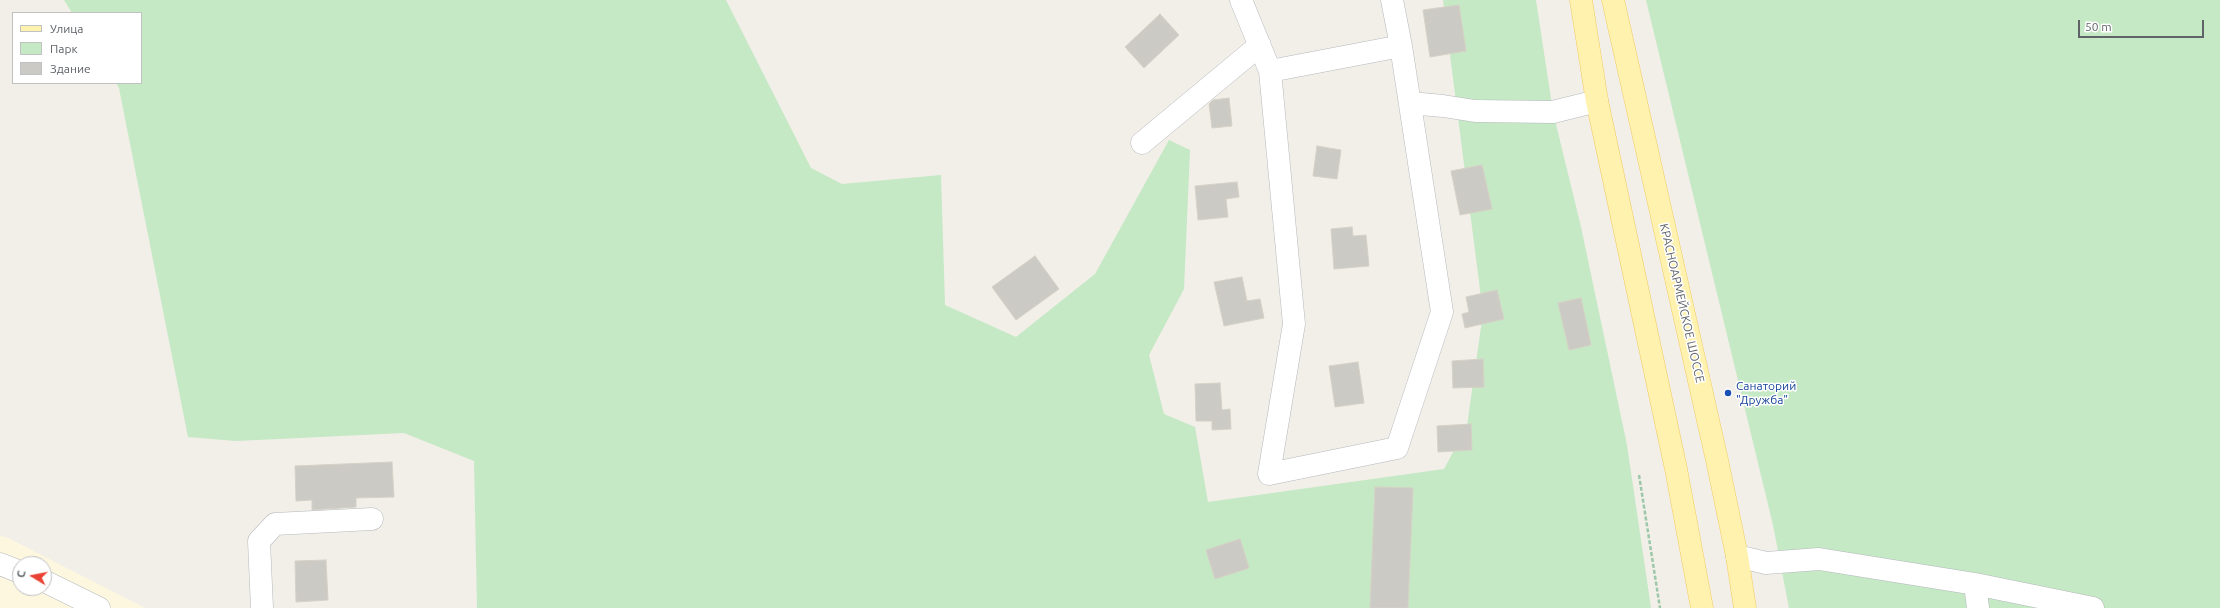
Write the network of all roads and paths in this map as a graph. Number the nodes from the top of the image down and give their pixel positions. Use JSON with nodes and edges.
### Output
{"nodes":[{"id":1,"x":1242,"y":0,"type":"edge"},
{"id":2,"x":1392,"y":0,"type":"edge"},
{"id":3,"x":1581,"y":0,"type":"edge"},
{"id":4,"x":1613,"y":0,"type":"edge"},
{"id":5,"x":1260,"y":45,"type":"junction"},
{"id":6,"x":1401,"y":46,"type":"junction"},
{"id":7,"x":1270,"y":71,"type":"junction"},
{"id":8,"x":1597,"y":101,"type":"junction"},
{"id":9,"x":1410,"y":103,"type":"junction"},
{"id":10,"x":1142,"y":143,"type":"dead end"},
{"id":11,"x":1639,"y":475,"type":"dead end"},
{"id":12,"x":372,"y":519,"type":"dead end"},
{"id":13,"x":1738,"y":556,"type":"junction"},
{"id":14,"x":0,"y":564,"type":"edge"},
{"id":15,"x":12,"y":569,"type":"edge"},
{"id":16,"x":1975,"y":584,"type":"junction"},
{"id":17,"x":52,"y":585,"type":"edge"},
{"id":18,"x":99,"y":608,"type":"edge"},
{"id":19,"x":262,"y":608,"type":"edge"},
{"id":20,"x":1660,"y":608,"type":"edge"},
{"id":21,"x":1702,"y":608,"type":"edge"},
{"id":22,"x":1745,"y":608,"type":"edge"},
{"id":23,"x":1978,"y":608,"type":"edge"},
{"id":24,"x":2093,"y":608,"type":"edge"}],
"edges":[{"from":1,"to":5,"type":"street"},
{"from":2,"to":6,"type":"street"},
{"from":3,"to":8,"type":"main road"},
{"from":4,"to":13,"type":"main road","name":"КРАСНОАРМЕЙСКОЕ ШОССЕ"},
{"from":5,"to":7,"type":"street"},
{"from":5,"to":10,"type":"street"},
{"from":6,"to":7,"type":"street"},
{"from":6,"to":9,"type":"street"},
{"from":7,"to":9,"type":"street"},
{"from":8,"to":9,"type":"street"},
{"from":8,"to":21,"type":"main road"},
{"from":11,"to":20,"type":"path"},
{"from":12,"to":19,"type":"street"},
{"from":13,"to":16,"type":"street"},
{"from":13,"to":22,"type":"main road","name":"КРАСНОАРМЕЙСКОЕ ШОССЕ"},
{"from":14,"to":15,"type":"street"},
{"from":16,"to":23,"type":"street"},
{"from":16,"to":24,"type":"street"},
{"from":17,"to":18,"type":"street"}]}
